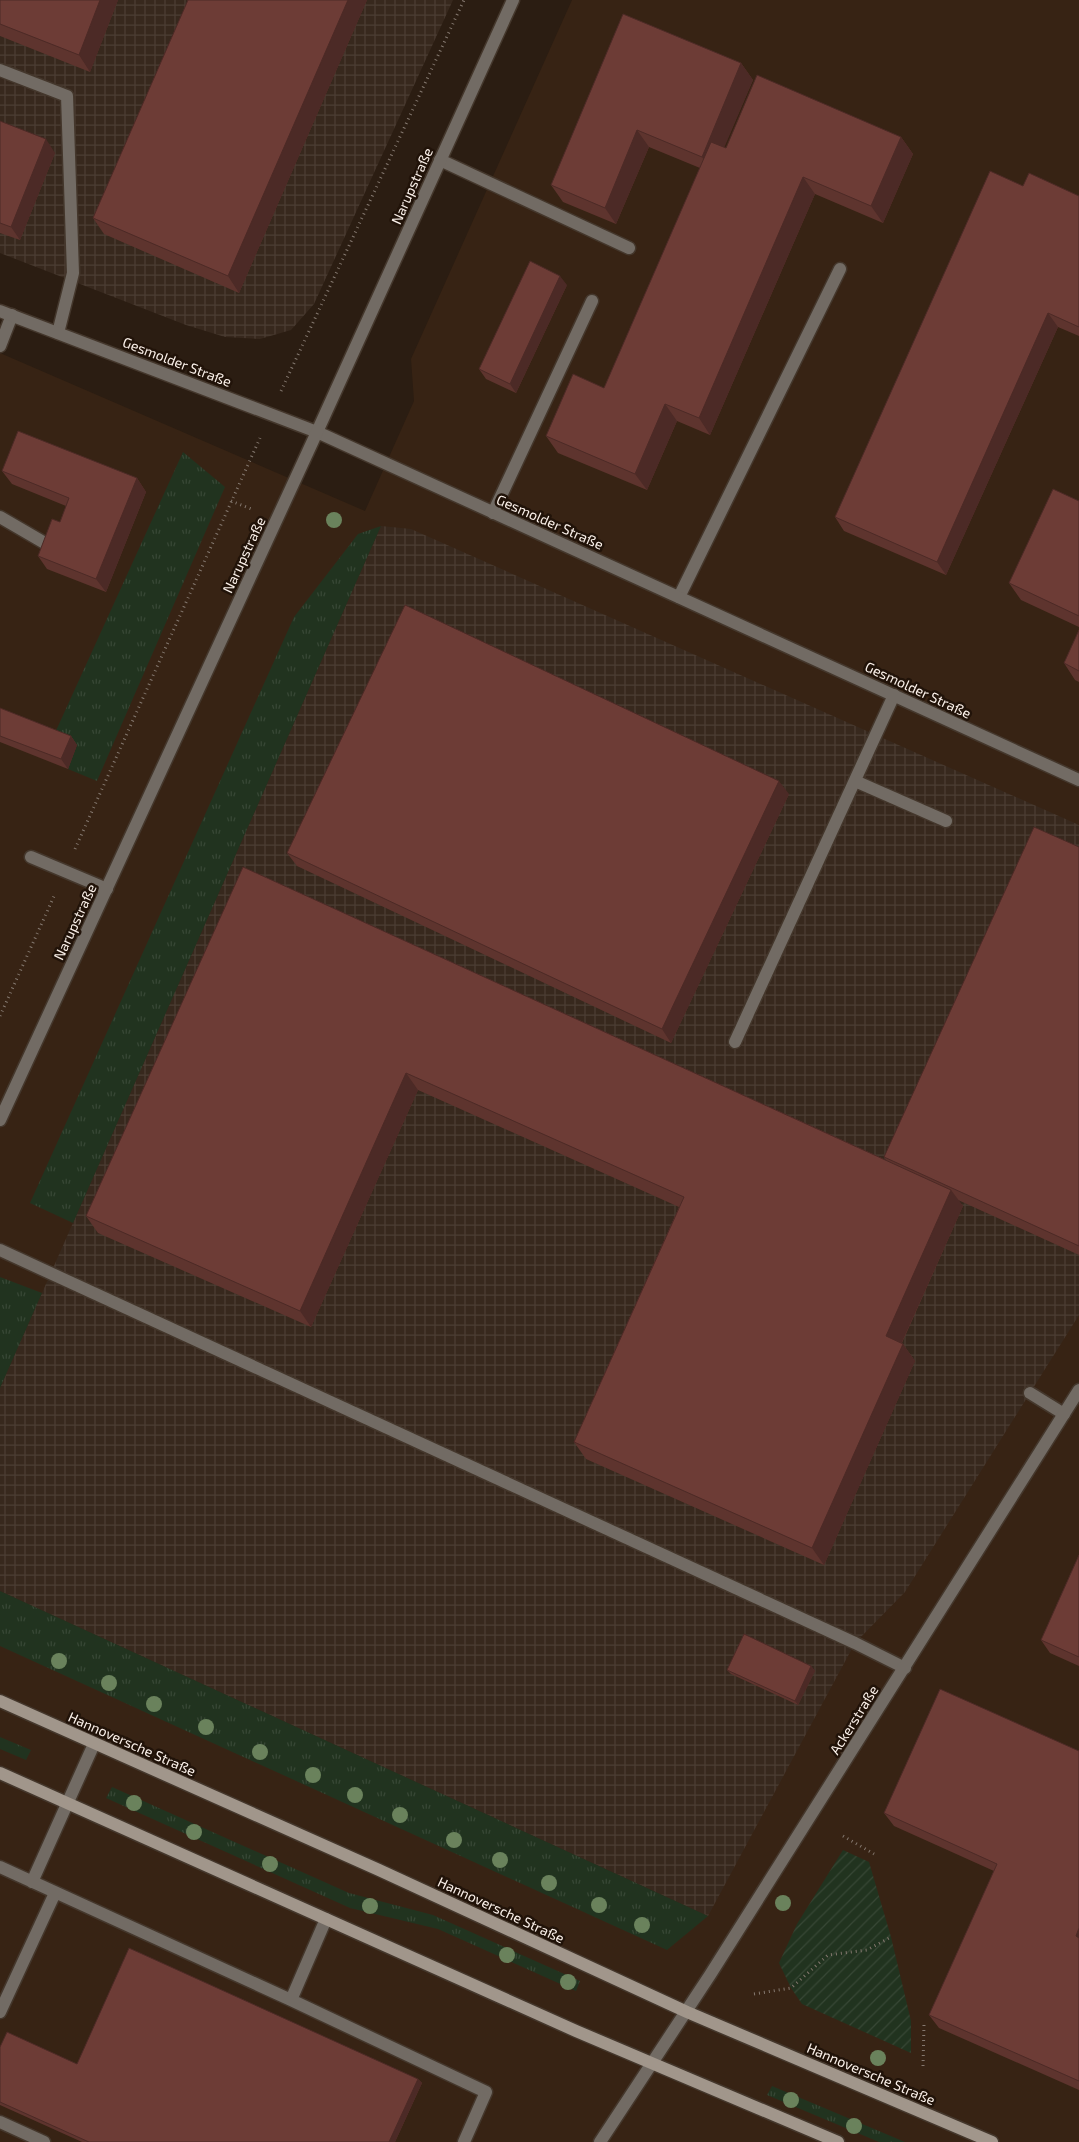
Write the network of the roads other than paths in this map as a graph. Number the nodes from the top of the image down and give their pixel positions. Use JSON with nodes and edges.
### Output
{"nodes":[{"id":1,"x":512,"y":0,"type":"edge"},
{"id":2,"x":0,"y":70,"type":"edge"},
{"id":3,"x":440,"y":160,"type":"junction"},
{"id":4,"x":629,"y":248,"type":"dead end"},
{"id":5,"x":840,"y":269,"type":"dead end"},
{"id":6,"x":592,"y":301,"type":"dead end"},
{"id":7,"x":6,"y":313,"type":"edge"},
{"id":8,"x":58,"y":333,"type":"junction"},
{"id":9,"x":0,"y":346,"type":"edge"},
{"id":10,"x":317,"y":432,"type":"junction"},
{"id":11,"x":494,"y":513,"type":"junction"},
{"id":12,"x":0,"y":517,"type":"edge"},
{"id":13,"x":54,"y":549,"type":"edge"},
{"id":14,"x":679,"y":597,"type":"junction"},
{"id":15,"x":894,"y":695,"type":"junction"},
{"id":16,"x":1079,"y":780,"type":"edge"},
{"id":17,"x":855,"y":781,"type":"junction"},
{"id":18,"x":946,"y":821,"type":"dead end"},
{"id":19,"x":31,"y":856,"type":"dead end"},
{"id":20,"x":107,"y":889,"type":"junction"},
{"id":21,"x":735,"y":1042,"type":"dead end"},
{"id":22,"x":0,"y":1120,"type":"edge"},
{"id":23,"x":0,"y":1250,"type":"edge"},
{"id":24,"x":1079,"y":1390,"type":"edge"},
{"id":25,"x":1030,"y":1393,"type":"dead end"},
{"id":26,"x":1064,"y":1414,"type":"junction"},
{"id":27,"x":904,"y":1668,"type":"junction"},
{"id":28,"x":0,"y":1701,"type":"edge"},
{"id":29,"x":94,"y":1744,"type":"junction"},
{"id":30,"x":0,"y":1774,"type":"edge"},
{"id":31,"x":68,"y":1803,"type":"junction"},
{"id":32,"x":0,"y":1867,"type":"edge"},
{"id":33,"x":32,"y":1882,"type":"junction"},
{"id":34,"x":55,"y":1893,"type":"junction"},
{"id":35,"x":326,"y":1920,"type":"junction"},
{"id":36,"x":291,"y":2000,"type":"junction"},
{"id":37,"x":0,"y":2012,"type":"edge"},
{"id":38,"x":687,"y":2012,"type":"junction"},
{"id":39,"x":651,"y":2064,"type":"junction"},
{"id":40,"x":0,"y":2122,"type":"edge"},
{"id":41,"x":44,"y":2142,"type":"edge"},
{"id":42,"x":464,"y":2142,"type":"edge"},
{"id":43,"x":600,"y":2142,"type":"edge"},
{"id":44,"x":838,"y":2142,"type":"edge"},
{"id":45,"x":992,"y":2142,"type":"edge"}],
"edges":[{"from":1,"to":3,"type":"street","name":"Narupstraße"},
{"from":2,"to":8,"type":"street"},
{"from":3,"to":4,"type":"street"},
{"from":3,"to":10,"type":"street","name":"Narupstraße"},
{"from":5,"to":14,"type":"street"},
{"from":6,"to":11,"type":"street"},
{"from":7,"to":8,"type":"street","name":"Gesmolder Straße"},
{"from":7,"to":9,"type":"street"},
{"from":8,"to":10,"type":"street","name":"Gesmolder Straße"},
{"from":10,"to":11,"type":"street","name":"Gesmolder Straße"},
{"from":10,"to":20,"type":"street","name":"Narupstraße"},
{"from":11,"to":14,"type":"street","name":"Gesmolder Straße"},
{"from":12,"to":13,"type":"street"},
{"from":14,"to":15,"type":"street","name":"Gesmolder Straße"},
{"from":15,"to":16,"type":"street","name":"Gesmolder Straße"},
{"from":15,"to":17,"type":"street"},
{"from":17,"to":18,"type":"street"},
{"from":17,"to":21,"type":"street"},
{"from":19,"to":20,"type":"street"},
{"from":20,"to":22,"type":"street","name":"Narupstraße"},
{"from":23,"to":27,"type":"street"},
{"from":24,"to":26,"type":"street","name":"Ackerstraße"},
{"from":25,"to":26,"type":"street"},
{"from":26,"to":27,"type":"street","name":"Ackerstraße"},
{"from":27,"to":38,"type":"street","name":"Ackerstraße"},
{"from":28,"to":29,"type":"main road","name":"Hannoversche Straße"},
{"from":29,"to":31,"type":"street"},
{"from":29,"to":38,"type":"main road","name":"Hannoversche Straße"},
{"from":30,"to":31,"type":"main road"},
{"from":31,"to":33,"type":"street"},
{"from":31,"to":35,"type":"main road"},
{"from":32,"to":33,"type":"street"},
{"from":33,"to":34,"type":"street"},
{"from":34,"to":36,"type":"street"},
{"from":34,"to":37,"type":"street"},
{"from":35,"to":36,"type":"street"},
{"from":35,"to":39,"type":"main road"},
{"from":36,"to":42,"type":"street"},
{"from":38,"to":39,"type":"street","name":"Ackerstraße"},
{"from":38,"to":45,"type":"main road","name":"Hannoversche Straße"},
{"from":39,"to":43,"type":"street"},
{"from":39,"to":44,"type":"main road"},
{"from":40,"to":41,"type":"street"}]}
